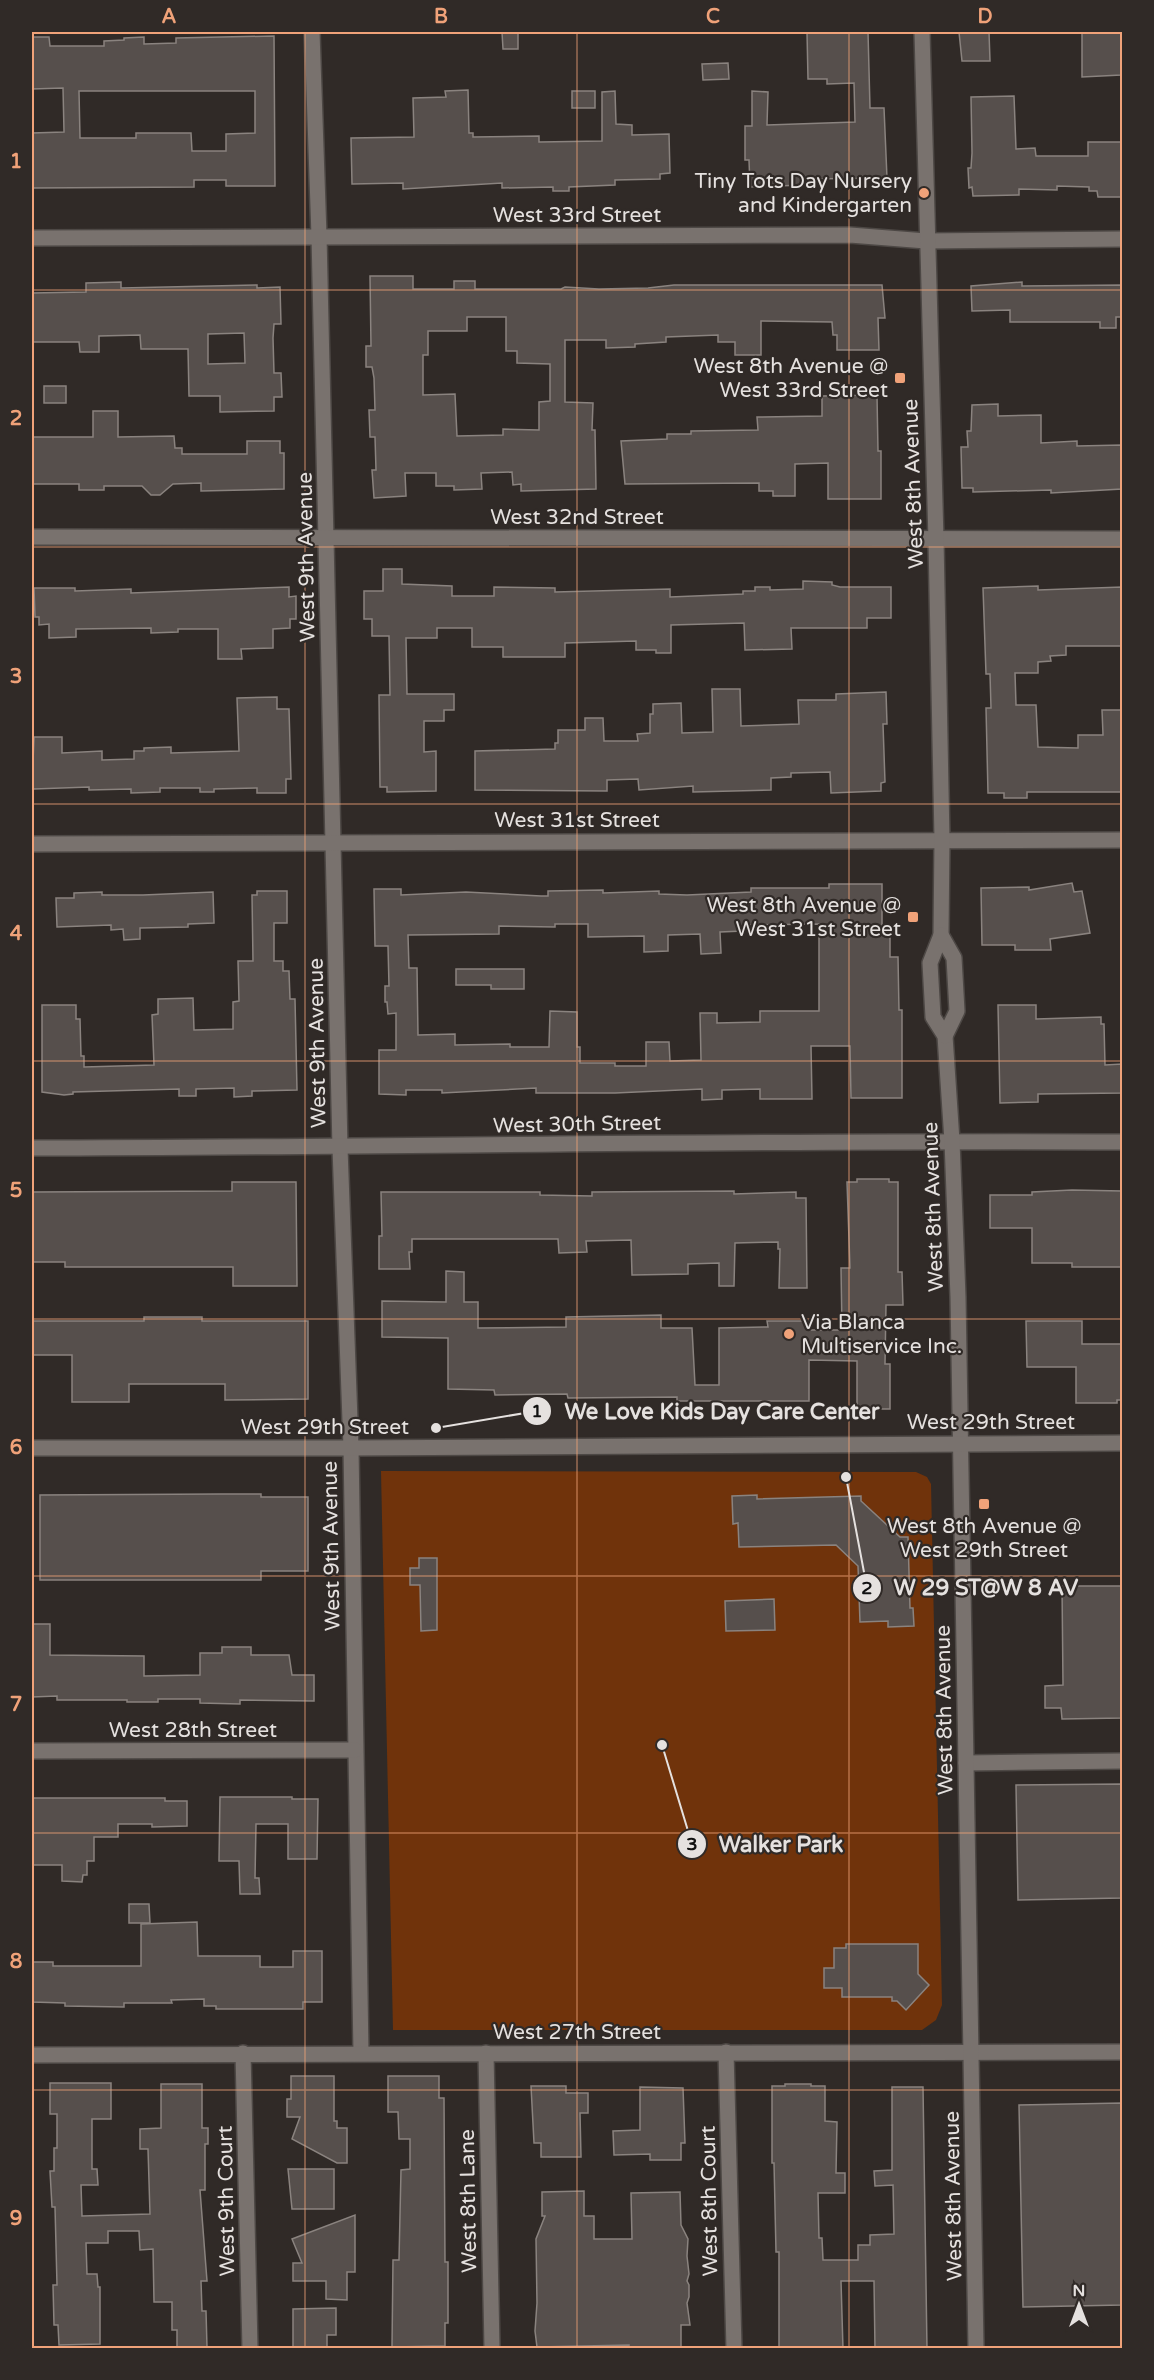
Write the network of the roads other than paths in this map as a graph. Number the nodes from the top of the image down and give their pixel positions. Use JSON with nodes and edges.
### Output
{"nodes":[{"id":1,"x":312,"y":32,"type":"edge"},
{"id":2,"x":922,"y":32,"type":"edge"},
{"id":3,"x":319,"y":236,"type":"junction"},
{"id":4,"x":32,"y":238,"type":"edge"},
{"id":5,"x":1122,"y":239,"type":"edge"},
{"id":6,"x":926,"y":241,"type":"junction"},
{"id":7,"x":32,"y":537,"type":"edge"},
{"id":8,"x":327,"y":538,"type":"junction"},
{"id":9,"x":1122,"y":539,"type":"edge"},
{"id":10,"x":936,"y":540,"type":"junction"},
{"id":11,"x":942,"y":839,"type":"junction"},
{"id":12,"x":1122,"y":840,"type":"edge"},
{"id":13,"x":32,"y":843,"type":"edge"},
{"id":14,"x":334,"y":843,"type":"junction"},
{"id":15,"x":941,"y":935,"type":"junction"},
{"id":16,"x":945,"y":1036,"type":"junction"},
{"id":17,"x":952,"y":1141,"type":"junction"},
{"id":18,"x":1122,"y":1142,"type":"edge"},
{"id":19,"x":32,"y":1148,"type":"edge"},
{"id":20,"x":340,"y":1148,"type":"junction"},
{"id":21,"x":960,"y":1443,"type":"junction"},
{"id":22,"x":1122,"y":1443,"type":"edge"},
{"id":23,"x":32,"y":1448,"type":"edge"},
{"id":24,"x":351,"y":1448,"type":"junction"},
{"id":25,"x":355,"y":1750,"type":"junction"},
{"id":26,"x":32,"y":1751,"type":"edge"},
{"id":27,"x":1122,"y":1761,"type":"edge"},
{"id":28,"x":966,"y":1763,"type":"junction"},
{"id":29,"x":726,"y":2052,"type":"junction"},
{"id":30,"x":971,"y":2052,"type":"junction"},
{"id":31,"x":1122,"y":2052,"type":"edge"},
{"id":32,"x":243,"y":2053,"type":"junction"},
{"id":33,"x":361,"y":2053,"type":"junction"},
{"id":34,"x":486,"y":2053,"type":"junction"},
{"id":35,"x":32,"y":2055,"type":"edge"},
{"id":36,"x":250,"y":2349,"type":"edge"},
{"id":37,"x":492,"y":2349,"type":"edge"},
{"id":38,"x":734,"y":2349,"type":"edge"},
{"id":39,"x":976,"y":2349,"type":"edge"}],
"edges":[{"from":1,"to":3,"type":"street","name":"West 9th Avenue"},
{"from":2,"to":6,"type":"street","name":"West 8th Avenue"},
{"from":3,"to":4,"type":"street","name":"West 33rd Street"},
{"from":3,"to":6,"type":"street","name":"West 33rd Street"},
{"from":3,"to":8,"type":"street","name":"West 9th Avenue"},
{"from":5,"to":6,"type":"street","name":"West 33rd Street"},
{"from":6,"to":10,"type":"street","name":"West 8th Avenue"},
{"from":7,"to":8,"type":"street","name":"West 32nd Street"},
{"from":8,"to":10,"type":"street","name":"West 32nd Street"},
{"from":8,"to":14,"type":"street","name":"West 9th Avenue"},
{"from":9,"to":10,"type":"street","name":"West 32nd Street"},
{"from":10,"to":11,"type":"street","name":"West 8th Avenue"},
{"from":11,"to":12,"type":"street","name":"West 31st Street"},
{"from":11,"to":14,"type":"street","name":"West 31st Street"},
{"from":11,"to":15,"type":"street","name":"West 8th Avenue"},
{"from":13,"to":14,"type":"street","name":"West 31st Street"},
{"from":14,"to":20,"type":"street","name":"West 9th Avenue"},
{"from":15,"to":16,"type":"street","name":"West 8th Avenue"},
{"from":15,"to":16,"type":"street","name":"West 8th Avenue"},
{"from":16,"to":17,"type":"street","name":"West 8th Avenue"},
{"from":17,"to":18,"type":"street","name":"West 30th Street"},
{"from":17,"to":20,"type":"street","name":"West 30th Street"},
{"from":17,"to":21,"type":"street","name":"West 8th Avenue"},
{"from":19,"to":20,"type":"street","name":"West 30th Street"},
{"from":20,"to":24,"type":"street","name":"West 9th Avenue"},
{"from":21,"to":22,"type":"street","name":"West 29th Street"},
{"from":21,"to":24,"type":"street","name":"West 29th Street"},
{"from":21,"to":28,"type":"street","name":"West 8th Avenue"},
{"from":23,"to":24,"type":"street","name":"West 29th Street"},
{"from":24,"to":25,"type":"street","name":"West 9th Avenue"},
{"from":25,"to":26,"type":"street","name":"West 28th Street"},
{"from":25,"to":33,"type":"street","name":"West 9th Avenue"},
{"from":27,"to":28,"type":"street"},
{"from":28,"to":30,"type":"street","name":"West 8th Avenue"},
{"from":29,"to":30,"type":"street","name":"West 27th Street"},
{"from":29,"to":34,"type":"street","name":"West 27th Street"},
{"from":29,"to":38,"type":"street","name":"West 8th Court"},
{"from":30,"to":31,"type":"street","name":"West 27th Street"},
{"from":30,"to":39,"type":"street","name":"West 8th Avenue"},
{"from":32,"to":33,"type":"street","name":"West 27th Street"},
{"from":32,"to":35,"type":"street","name":"West 27th Street"},
{"from":32,"to":36,"type":"street","name":"West 9th Court"},
{"from":33,"to":34,"type":"street","name":"West 27th Street"},
{"from":34,"to":37,"type":"street","name":"West 8th Lane"}]}
